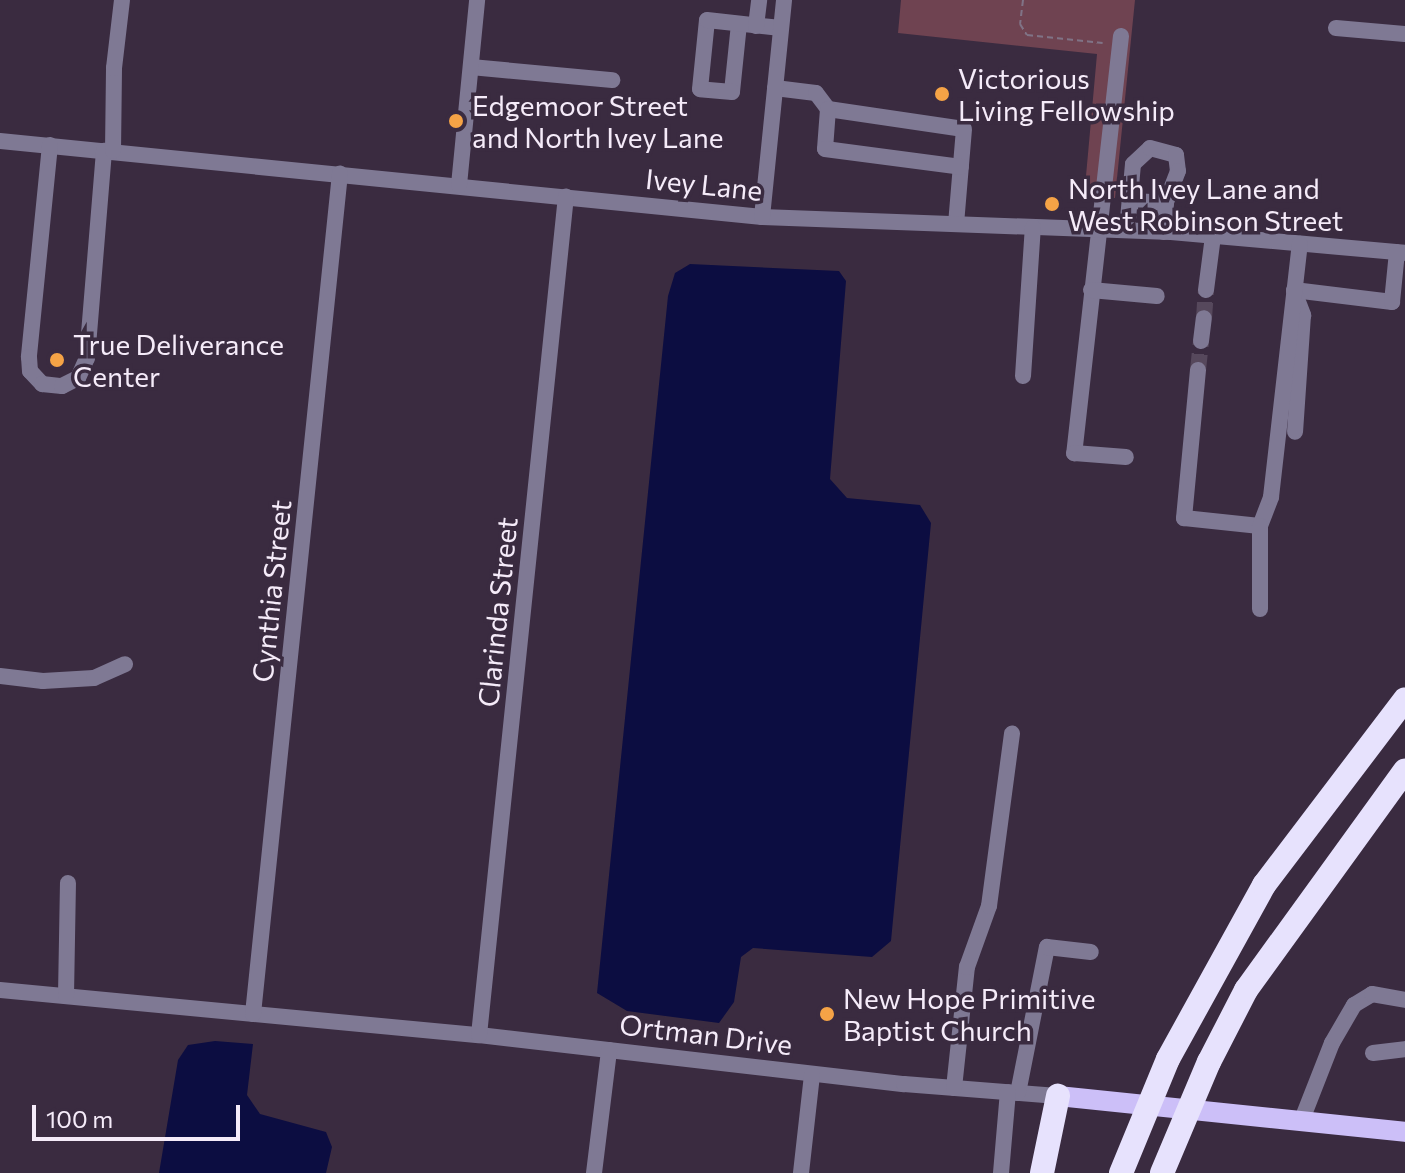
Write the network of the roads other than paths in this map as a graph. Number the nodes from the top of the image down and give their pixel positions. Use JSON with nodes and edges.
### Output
{"nodes":[{"id":1,"x":122,"y":0,"type":"edge"},
{"id":2,"x":477,"y":0,"type":"edge"},
{"id":3,"x":759,"y":0,"type":"edge"},
{"id":4,"x":784,"y":0,"type":"edge"},
{"id":5,"x":739,"y":24,"type":"junction"},
{"id":6,"x":756,"y":26,"type":"junction"},
{"id":7,"x":781,"y":28,"type":"junction"},
{"id":8,"x":1336,"y":28,"type":"dead end"},
{"id":9,"x":1405,"y":34,"type":"edge"},
{"id":10,"x":1114,"y":40,"type":"road end"},
{"id":11,"x":471,"y":67,"type":"junction"},
{"id":12,"x":612,"y":80,"type":"dead end"},
{"id":13,"x":775,"y":88,"type":"junction"},
{"id":14,"x":828,"y":109,"type":"junction"},
{"id":15,"x":0,"y":141,"type":"edge"},
{"id":16,"x":50,"y":145,"type":"junction"},
{"id":17,"x":108,"y":151,"type":"junction"},
{"id":18,"x":961,"y":167,"type":"junction"},
{"id":19,"x":340,"y":173,"type":"junction"},
{"id":20,"x":459,"y":185,"type":"junction"},
{"id":21,"x":566,"y":196,"type":"junction"},
{"id":22,"x":1132,"y":201,"type":"junction"},
{"id":23,"x":1166,"y":203,"type":"junction"},
{"id":24,"x":762,"y":217,"type":"junction"},
{"id":25,"x":956,"y":224,"type":"junction"},
{"id":26,"x":1033,"y":227,"type":"junction"},
{"id":27,"x":1096,"y":229,"type":"junction"},
{"id":28,"x":1127,"y":230,"type":"junction"},
{"id":29,"x":1164,"y":232,"type":"junction"},
{"id":30,"x":1213,"y":236,"type":"junction"},
{"id":31,"x":1300,"y":244,"type":"junction"},
{"id":32,"x":1401,"y":253,"type":"edge"},
{"id":33,"x":1091,"y":290,"type":"junction"},
{"id":34,"x":1206,"y":290,"type":"tunnel mouth"},
{"id":35,"x":1294,"y":290,"type":"junction"},
{"id":36,"x":1157,"y":296,"type":"dead end"},
{"id":37,"x":1204,"y":318,"type":"tunnel mouth"},
{"id":38,"x":1201,"y":341,"type":"tunnel mouth"},
{"id":39,"x":1198,"y":370,"type":"tunnel mouth"},
{"id":40,"x":1023,"y":376,"type":"dead end"},
{"id":41,"x":1295,"y":432,"type":"dead end"},
{"id":42,"x":1126,"y":457,"type":"dead end"},
{"id":43,"x":1260,"y":526,"type":"junction"},
{"id":44,"x":1260,"y":609,"type":"dead end"},
{"id":45,"x":125,"y":664,"type":"dead end"},
{"id":46,"x":0,"y":676,"type":"edge"},
{"id":47,"x":1405,"y":699,"type":"edge"},
{"id":48,"x":1012,"y":734,"type":"dead end"},
{"id":49,"x":1405,"y":770,"type":"edge"},
{"id":50,"x":68,"y":883,"type":"dead end"},
{"id":51,"x":1091,"y":952,"type":"dead end"},
{"id":52,"x":0,"y":990,"type":"edge"},
{"id":53,"x":66,"y":996,"type":"junction"},
{"id":54,"x":1405,"y":1000,"type":"edge"},
{"id":55,"x":253,"y":1014,"type":"junction"},
{"id":56,"x":479,"y":1035,"type":"junction"},
{"id":57,"x":1405,"y":1049,"type":"edge"},
{"id":58,"x":609,"y":1050,"type":"junction"},
{"id":59,"x":1373,"y":1053,"type":"dead end"},
{"id":60,"x":812,"y":1075,"type":"junction"},
{"id":61,"x":954,"y":1088,"type":"junction"},
{"id":62,"x":1013,"y":1092,"type":"junction"},
{"id":63,"x":1058,"y":1096,"type":"junction"},
{"id":64,"x":1301,"y":1122,"type":"junction"},
{"id":65,"x":1405,"y":1132,"type":"edge"},
{"id":66,"x":594,"y":1173,"type":"edge"},
{"id":67,"x":801,"y":1173,"type":"edge"},
{"id":68,"x":1001,"y":1173,"type":"edge"},
{"id":69,"x":1042,"y":1173,"type":"edge"},
{"id":70,"x":1121,"y":1173,"type":"edge"},
{"id":71,"x":1162,"y":1173,"type":"edge"}],
"edges":[{"from":1,"to":17,"type":"street"},
{"from":2,"to":11,"type":"street"},
{"from":3,"to":6,"type":"street"},
{"from":4,"to":7,"type":"street"},
{"from":5,"to":5,"type":"street"},
{"from":5,"to":6,"type":"street"},
{"from":6,"to":7,"type":"street"},
{"from":7,"to":13,"type":"street"},
{"from":8,"to":9,"type":"street"},
{"from":10,"to":27,"type":"street"},
{"from":11,"to":12,"type":"street"},
{"from":11,"to":20,"type":"street"},
{"from":13,"to":14,"type":"street"},
{"from":13,"to":24,"type":"street"},
{"from":14,"to":18,"type":"street"},
{"from":14,"to":18,"type":"street"},
{"from":15,"to":16,"type":"street","name":"Ivey Lane"},
{"from":16,"to":17,"type":"street","name":"Ivey Lane"},
{"from":16,"to":17,"type":"street"},
{"from":17,"to":19,"type":"street","name":"Ivey Lane"},
{"from":18,"to":25,"type":"street"},
{"from":19,"to":20,"type":"street","name":"Ivey Lane"},
{"from":19,"to":55,"type":"street","name":"Cynthia Street"},
{"from":20,"to":21,"type":"street","name":"Ivey Lane"},
{"from":21,"to":24,"type":"street","name":"Ivey Lane"},
{"from":21,"to":56,"type":"street","name":"Clarinda Street"},
{"from":22,"to":23,"type":"street"},
{"from":22,"to":23,"type":"street"},
{"from":22,"to":28,"type":"street"},
{"from":23,"to":29,"type":"street"},
{"from":24,"to":25,"type":"street","name":"Ivey Lane"},
{"from":25,"to":26,"type":"street","name":"Ivey Lane"},
{"from":26,"to":27,"type":"street","name":"Ivey Lane"},
{"from":26,"to":40,"type":"street"},
{"from":27,"to":28,"type":"street","name":"Ivey Lane"},
{"from":27,"to":33,"type":"street"},
{"from":28,"to":29,"type":"street","name":"Ivey Lane"},
{"from":29,"to":30,"type":"street","name":"Ivey Lane"},
{"from":30,"to":31,"type":"street","name":"Ivey Lane"},
{"from":30,"to":34,"type":"street"},
{"from":31,"to":32,"type":"street","name":"Ivey Lane"},
{"from":31,"to":35,"type":"street"},
{"from":32,"to":35,"type":"street"},
{"from":33,"to":36,"type":"street"},
{"from":33,"to":42,"type":"street"},
{"from":35,"to":41,"type":"street"},
{"from":35,"to":43,"type":"street"},
{"from":37,"to":38,"type":"street"},
{"from":39,"to":43,"type":"street"},
{"from":43,"to":44,"type":"street"},
{"from":45,"to":46,"type":"street"},
{"from":47,"to":70,"type":"highway","bridge":true},
{"from":48,"to":61,"type":"street"},
{"from":49,"to":71,"type":"highway","bridge":true},
{"from":50,"to":53,"type":"street"},
{"from":51,"to":62,"type":"street"},
{"from":52,"to":53,"type":"street","name":"Ortman Drive"},
{"from":53,"to":55,"type":"street","name":"Ortman Drive"},
{"from":54,"to":64,"type":"street"},
{"from":55,"to":56,"type":"street","name":"Ortman Drive"},
{"from":56,"to":58,"type":"street","name":"Ortman Drive"},
{"from":57,"to":59,"type":"street"},
{"from":58,"to":60,"type":"street","name":"Ortman Drive"},
{"from":58,"to":66,"type":"street"},
{"from":60,"to":61,"type":"street","name":"Ortman Drive"},
{"from":60,"to":67,"type":"street"},
{"from":61,"to":62,"type":"street","name":"Ortman Drive"},
{"from":62,"to":63,"type":"street","name":"Ortman Drive"},
{"from":62,"to":68,"type":"street"},
{"from":63,"to":64,"type":"main road","name":"Ortman Drive"},
{"from":63,"to":69,"type":"highway"},
{"from":64,"to":65,"type":"main road","name":"Ortman Drive"}]}
